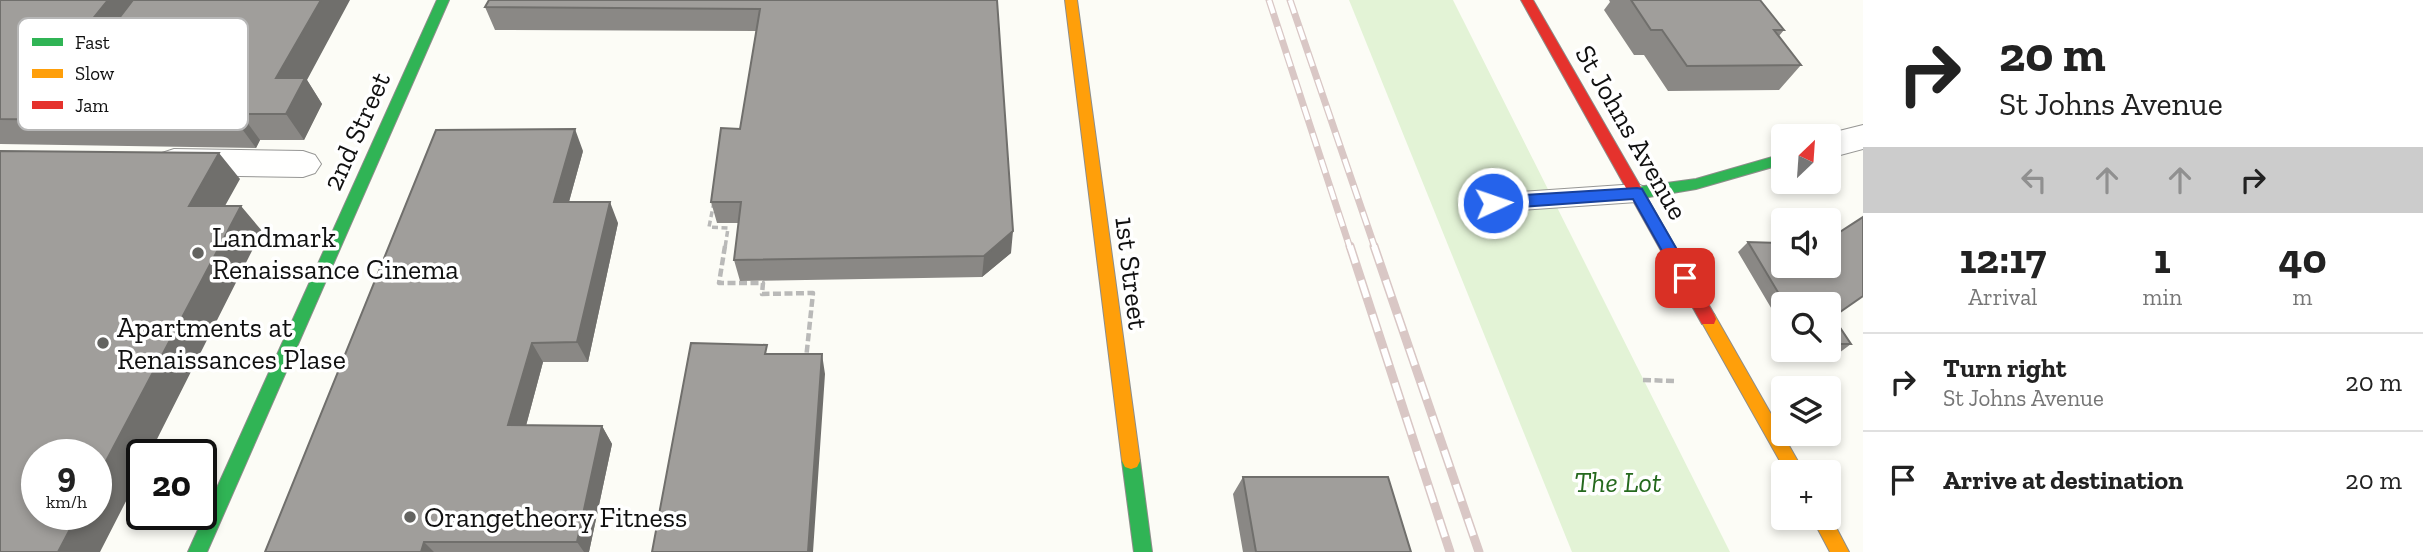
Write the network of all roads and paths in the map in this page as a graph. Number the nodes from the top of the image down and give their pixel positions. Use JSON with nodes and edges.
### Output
{"nodes":[{"id":1,"x":443,"y":0,"type":"edge"},
{"id":2,"x":1072,"y":0,"type":"edge"},
{"id":3,"x":1527,"y":0,"type":"edge"},
{"id":4,"x":1863,"y":137,"type":"edge"},
{"id":5,"x":1841,"y":143,"type":"edge"},
{"id":6,"x":140,"y":162,"type":"edge"},
{"id":7,"x":1771,"y":162,"type":"edge"},
{"id":8,"x":303,"y":164,"type":"dead end"},
{"id":9,"x":716,"y":190,"type":"edge"},
{"id":10,"x":1637,"y":193,"type":"junction"},
{"id":11,"x":1493,"y":203,"type":"dead end"},
{"id":12,"x":805,"y":369,"type":"edge"},
{"id":13,"x":1643,"y":380,"type":"dead end"},
{"id":14,"x":1674,"y":381,"type":"dead end"},
{"id":15,"x":1788,"y":460,"type":"edge"},
{"id":16,"x":1828,"y":530,"type":"edge"},
{"id":17,"x":197,"y":552,"type":"edge"},
{"id":18,"x":1143,"y":552,"type":"edge"},
{"id":19,"x":1840,"y":552,"type":"edge"}],
"edges":[{"from":1,"to":17,"type":"street","name":"2nd Street"},
{"from":2,"to":18,"type":"street","name":"1st Street"},
{"from":3,"to":10,"type":"street","name":"St Johns Avenue"},
{"from":4,"to":5,"type":"street"},
{"from":6,"to":8,"type":"street"},
{"from":7,"to":10,"type":"street"},
{"from":9,"to":12,"type":"path"},
{"from":10,"to":11,"type":"lane"},
{"from":10,"to":15,"type":"street","name":"St Johns Avenue"},
{"from":13,"to":14,"type":"path"},
{"from":16,"to":19,"type":"street"}]}
